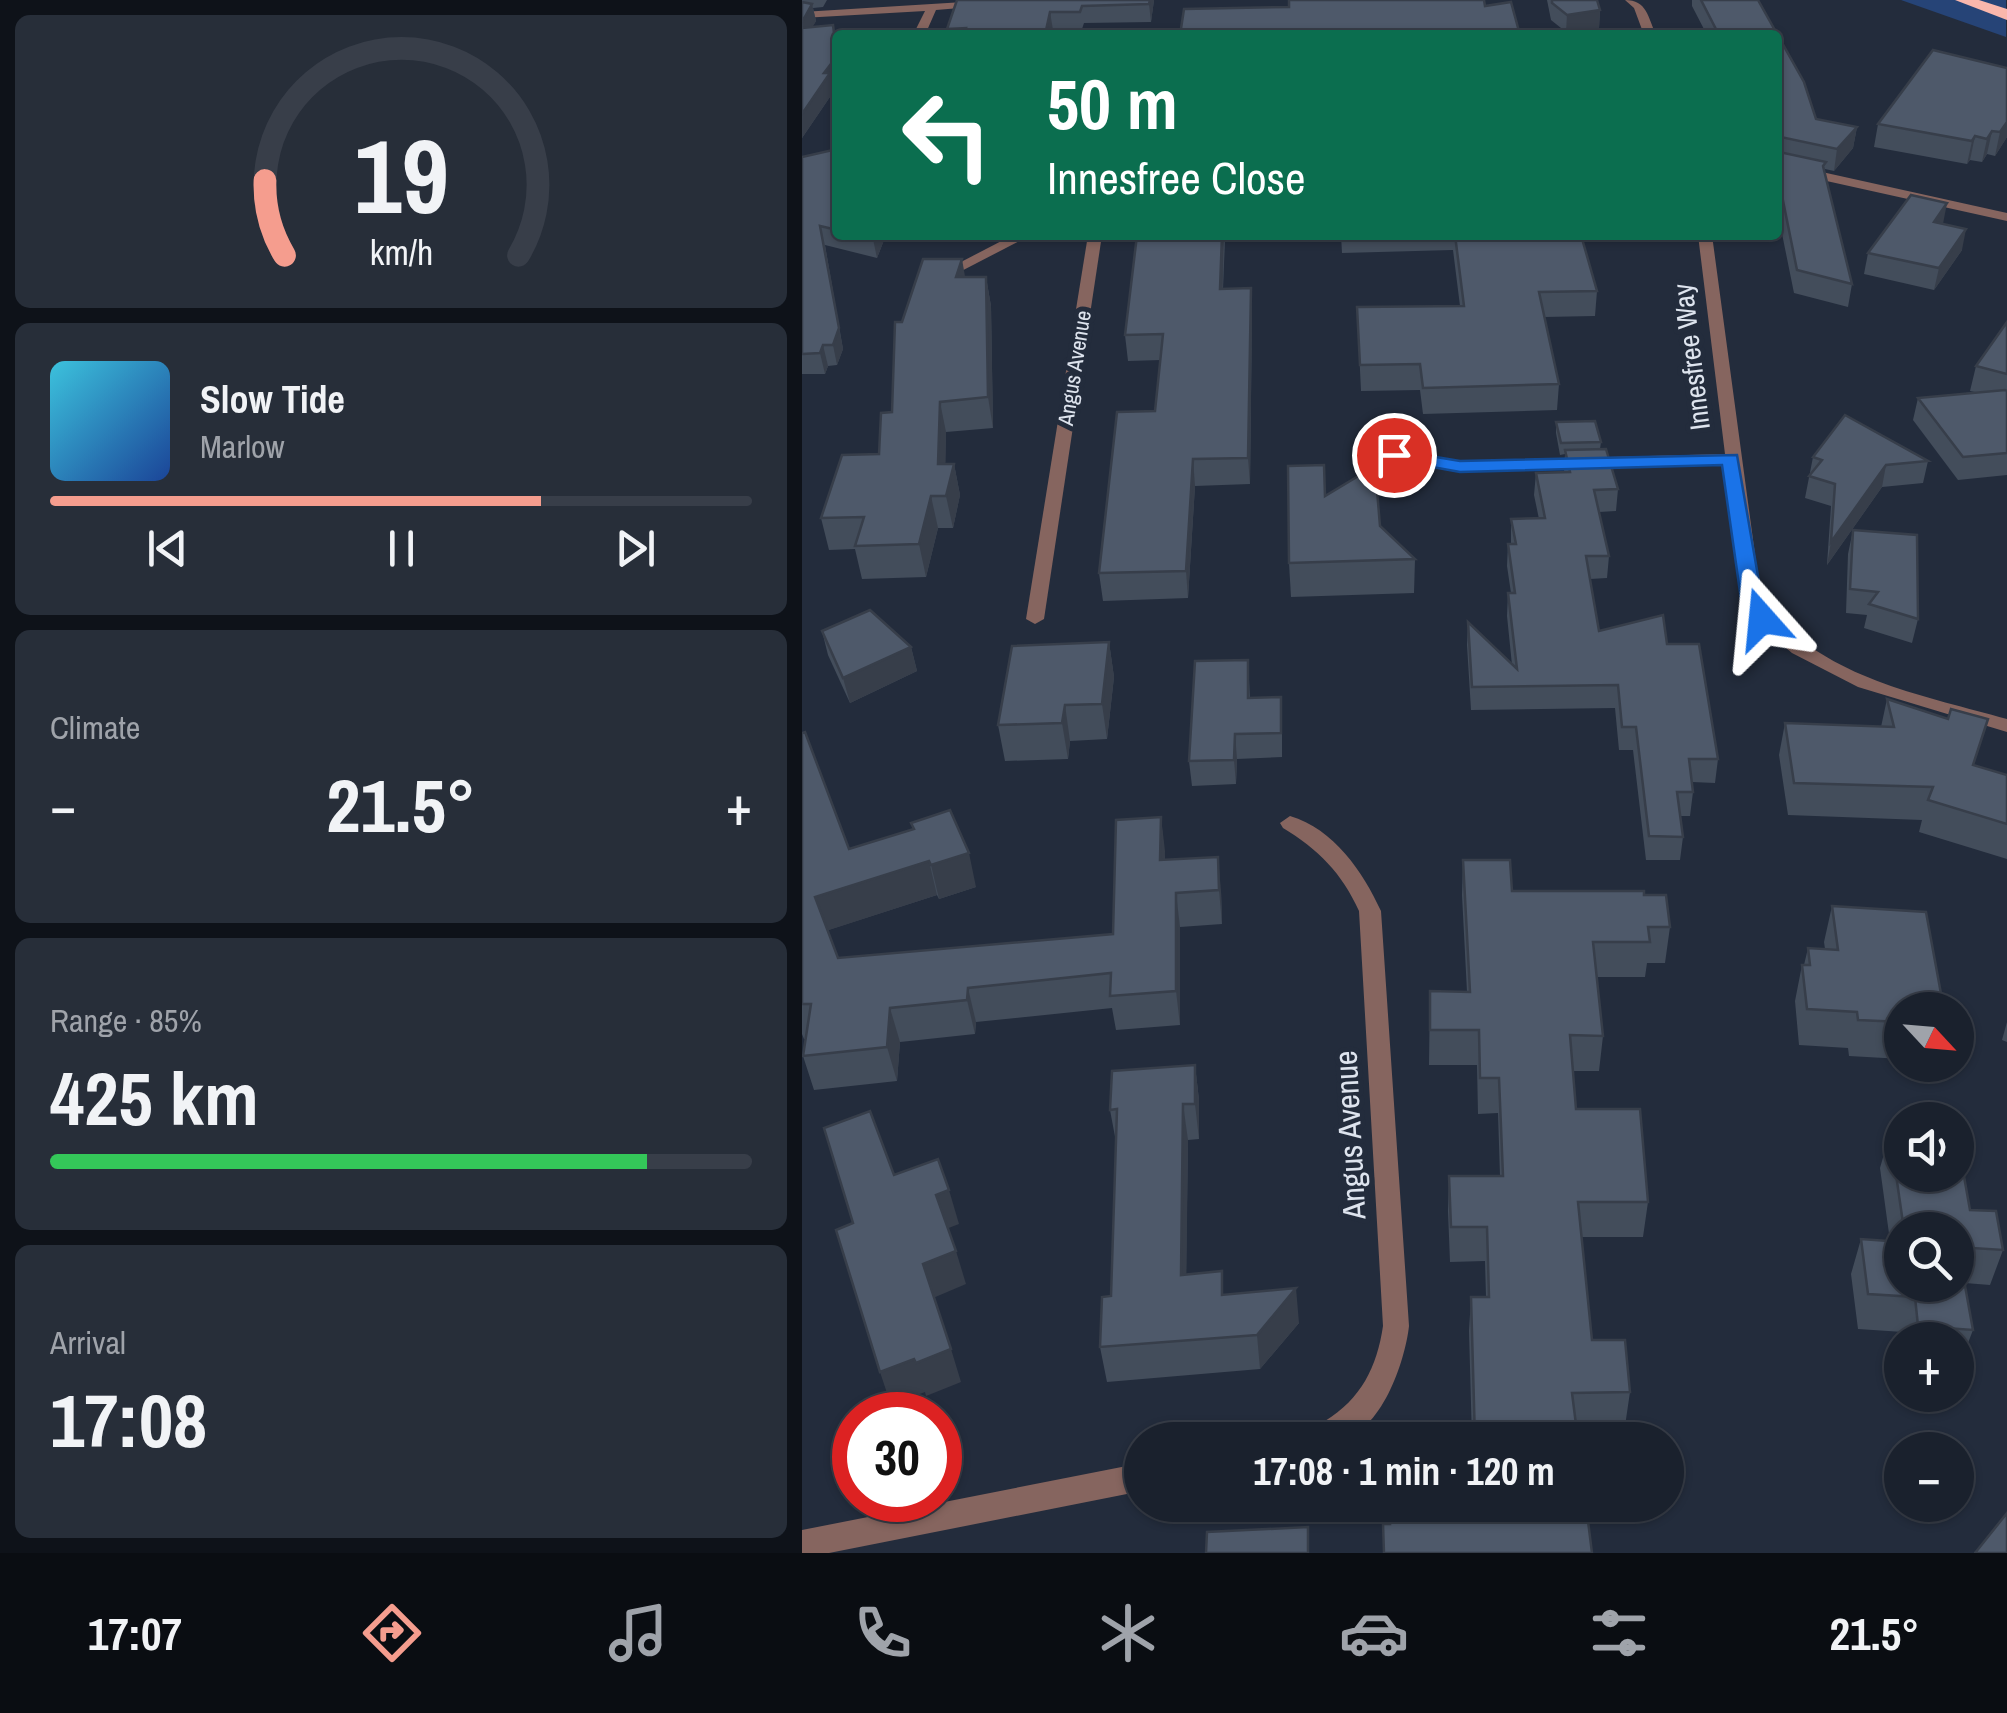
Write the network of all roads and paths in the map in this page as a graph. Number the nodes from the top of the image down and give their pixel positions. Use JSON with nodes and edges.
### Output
{"nodes":[{"id":1,"x":1630,"y":0,"type":"edge"},
{"id":2,"x":1962,"y":0,"type":"edge"},
{"id":3,"x":990,"y":3,"type":"edge"},
{"id":4,"x":933,"y":5,"type":"junction"},
{"id":5,"x":802,"y":14,"type":"edge"},
{"id":6,"x":2006,"y":15,"type":"edge"},
{"id":7,"x":921,"y":30,"type":"edge"},
{"id":8,"x":1648,"y":30,"type":"edge"},
{"id":9,"x":1782,"y":167,"type":"edge"},
{"id":10,"x":2006,"y":217,"type":"edge"},
{"id":11,"x":1014,"y":240,"type":"edge"},
{"id":12,"x":1094,"y":240,"type":"edge"},
{"id":13,"x":1706,"y":240,"type":"edge"},
{"id":14,"x":941,"y":276,"type":"edge"},
{"id":15,"x":1394,"y":455,"type":"dead end"},
{"id":16,"x":1730,"y":459,"type":"junction"},
{"id":17,"x":1035,"y":618,"type":"dead end"},
{"id":18,"x":2006,"y":726,"type":"edge"},
{"id":19,"x":1290,"y":824,"type":"dead end"},
{"id":20,"x":1345,"y":1422,"type":"edge"},
{"id":21,"x":1124,"y":1481,"type":"edge"},
{"id":22,"x":802,"y":1544,"type":"edge"}],
"edges":[{"from":1,"to":8,"type":"street"},
{"from":2,"to":6,"type":"highway"},
{"from":3,"to":4,"type":"street"},
{"from":4,"to":5,"type":"street"},
{"from":4,"to":7,"type":"street"},
{"from":9,"to":10,"type":"street"},
{"from":11,"to":14,"type":"street"},
{"from":12,"to":17,"type":"street","name":"Angus Avenue"},
{"from":13,"to":16,"type":"street","name":"Innesfree Way"},
{"from":15,"to":16,"type":"street"},
{"from":16,"to":18,"type":"street","name":"Innesfree Way"},
{"from":19,"to":20,"type":"street","name":"Angus Avenue"},
{"from":21,"to":22,"type":"street"}]}
